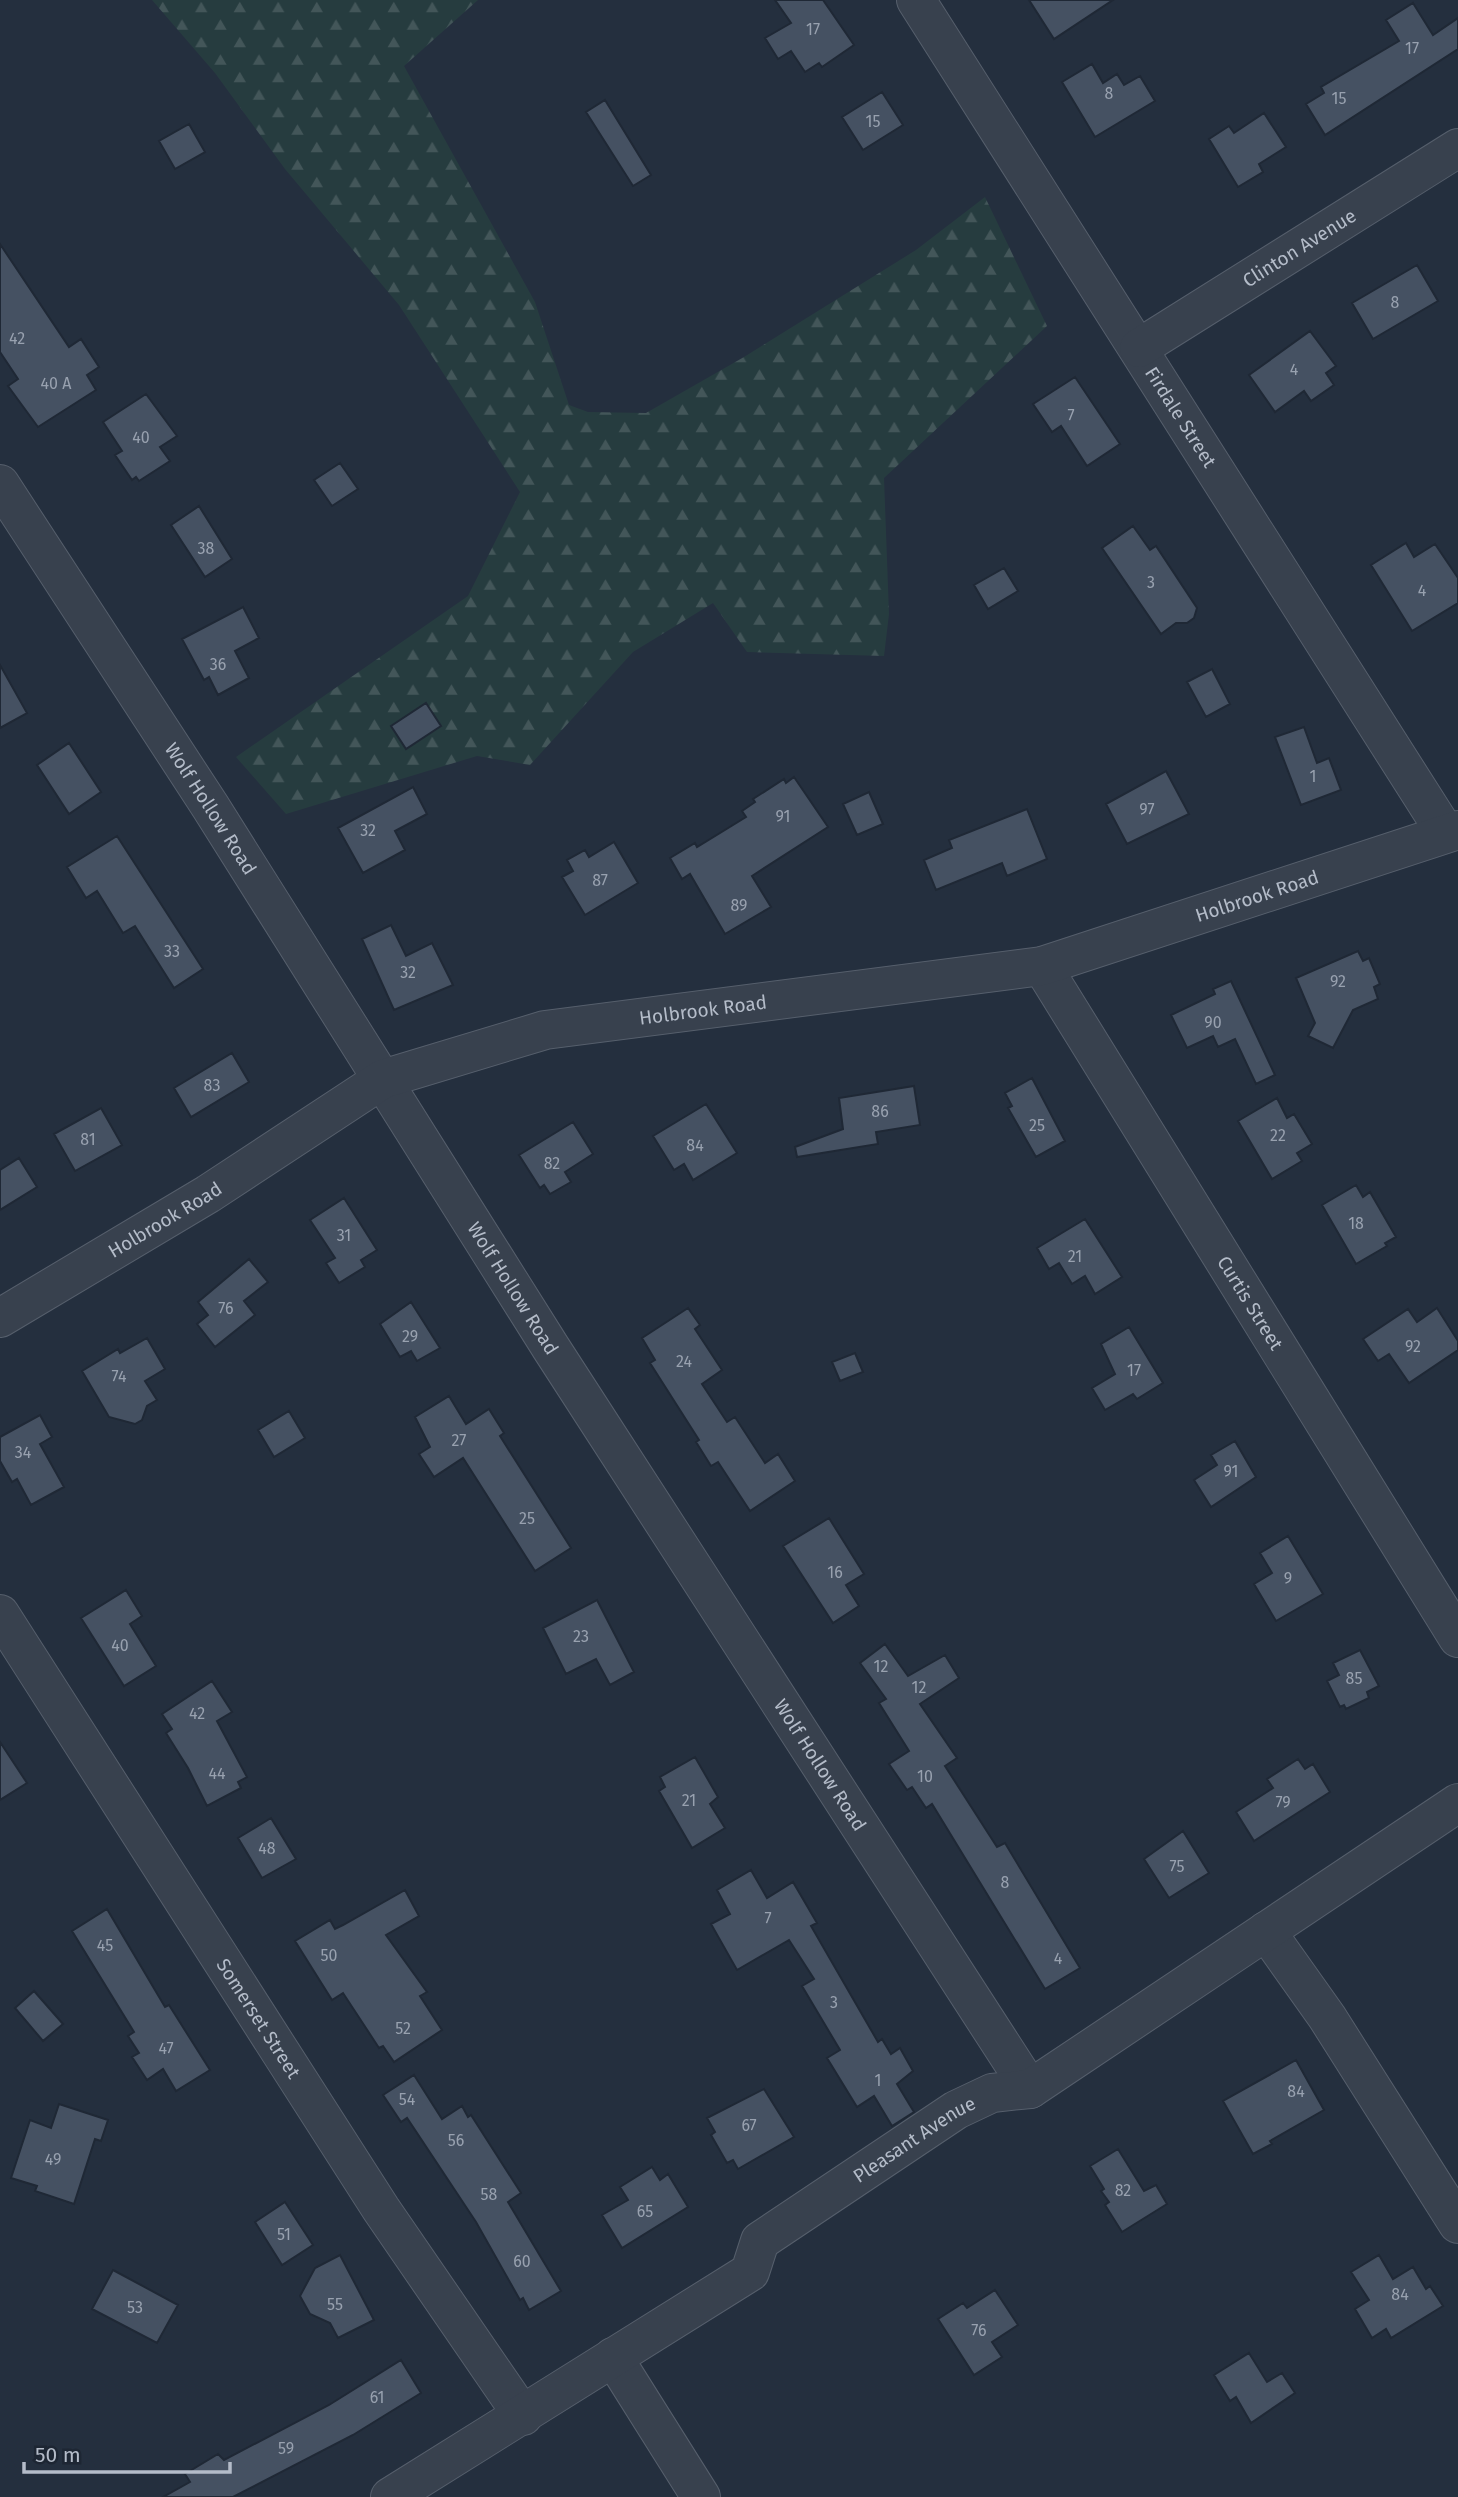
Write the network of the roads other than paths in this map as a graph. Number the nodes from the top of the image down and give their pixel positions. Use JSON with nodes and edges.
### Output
{"nodes":[{"id":1,"x":916,"y":0,"type":"edge"},
{"id":2,"x":1458,"y":148,"type":"edge"},
{"id":3,"x":1139,"y":348,"type":"junction"},
{"id":4,"x":0,"y":484,"type":"edge"},
{"id":5,"x":1451,"y":831,"type":"edge"},
{"id":6,"x":1042,"y":966,"type":"junction"},
{"id":7,"x":383,"y":1079,"type":"junction"},
{"id":8,"x":0,"y":1318,"type":"edge"},
{"id":9,"x":0,"y":1615,"type":"edge"},
{"id":10,"x":1458,"y":1638,"type":"edge"},
{"id":11,"x":1458,"y":1803,"type":"edge"},
{"id":12,"x":1266,"y":1931,"type":"junction"},
{"id":13,"x":1030,"y":2089,"type":"junction"},
{"id":14,"x":1458,"y":2224,"type":"edge"},
{"id":15,"x":613,"y":2357,"type":"junction"},
{"id":16,"x":523,"y":2416,"type":"junction"},
{"id":17,"x":390,"y":2497,"type":"edge"},
{"id":18,"x":701,"y":2497,"type":"edge"}],
"edges":[{"from":1,"to":3,"type":"street","name":"Firdale Street"},
{"from":2,"to":3,"type":"street","name":"Clinton Avenue"},
{"from":3,"to":5,"type":"street","name":"Firdale Street"},
{"from":4,"to":7,"type":"street","name":"Wolf Hollow Road"},
{"from":5,"to":6,"type":"street","name":"Holbrook Road"},
{"from":6,"to":7,"type":"street","name":"Holbrook Road"},
{"from":6,"to":10,"type":"street","name":"Curtis Street"},
{"from":7,"to":8,"type":"street","name":"Holbrook Road"},
{"from":7,"to":13,"type":"street","name":"Wolf Hollow Road"},
{"from":9,"to":16,"type":"street","name":"Somerset Street"},
{"from":11,"to":12,"type":"street","name":"Pleasant Avenue"},
{"from":12,"to":13,"type":"street","name":"Pleasant Avenue"},
{"from":12,"to":14,"type":"street"},
{"from":13,"to":15,"type":"street","name":"Pleasant Avenue"},
{"from":15,"to":16,"type":"street","name":"Pleasant Avenue"},
{"from":15,"to":18,"type":"street"},
{"from":16,"to":17,"type":"street","name":"Pleasant Avenue"}]}
